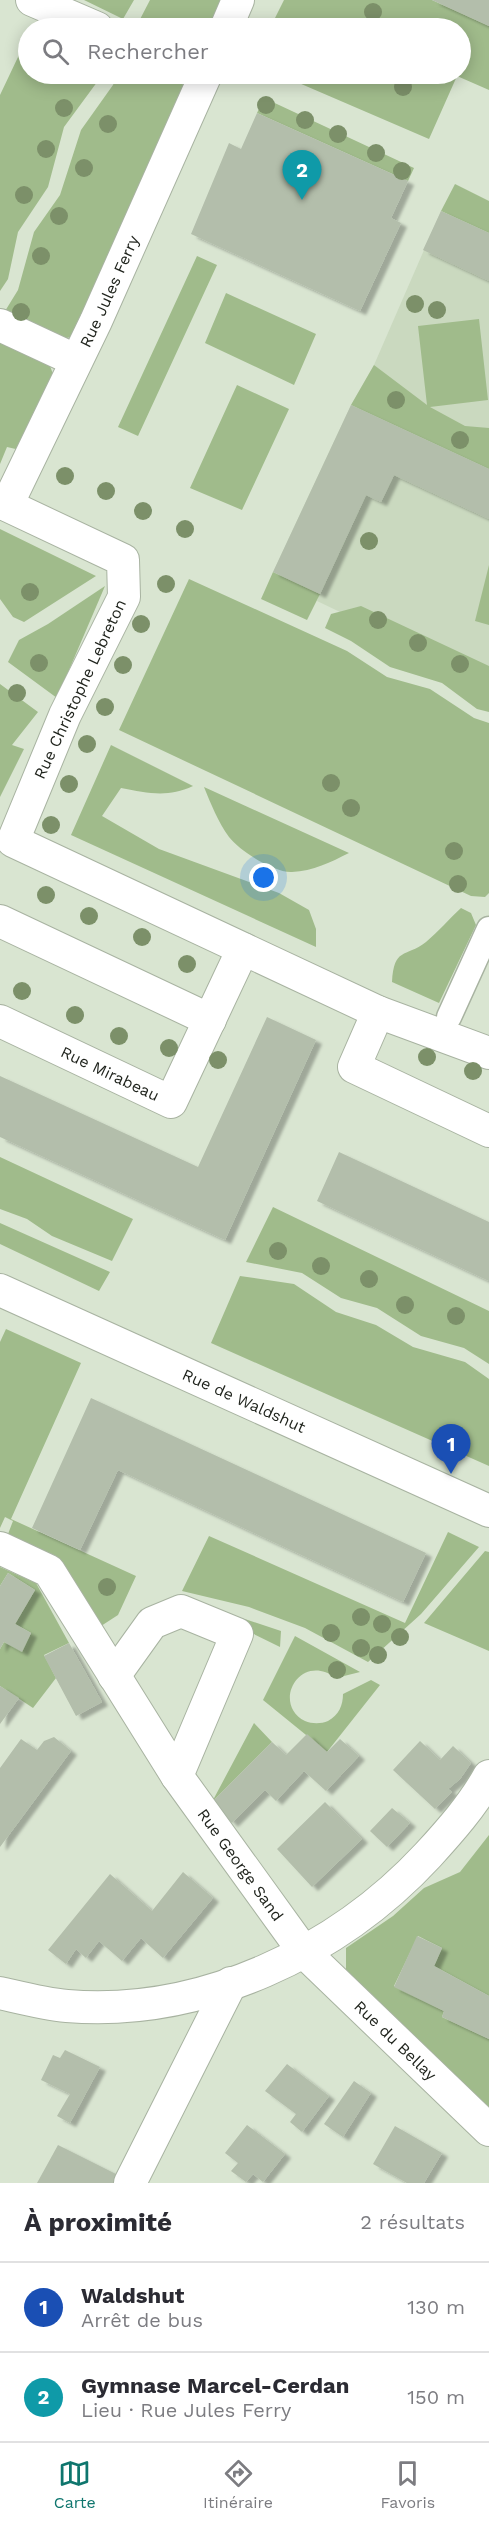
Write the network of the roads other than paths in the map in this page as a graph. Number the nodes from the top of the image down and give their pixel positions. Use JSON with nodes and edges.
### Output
{"nodes":[{"id":1,"x":32,"y":0,"type":"edge"},
{"id":2,"x":238,"y":0,"type":"edge"},
{"id":3,"x":74,"y":18,"type":"edge"},
{"id":4,"x":230,"y":18,"type":"edge"},
{"id":5,"x":199,"y":84,"type":"edge"},
{"id":6,"x":0,"y":325,"type":"edge"},
{"id":7,"x":75,"y":360,"type":"junction"},
{"id":8,"x":4,"y":503,"type":"edge"},
{"id":9,"x":0,"y":921,"type":"edge"},
{"id":10,"x":489,"y":929,"type":"edge"},
{"id":11,"x":243,"y":949,"type":"junction"},
{"id":12,"x":378,"y":1012,"type":"junction"},
{"id":13,"x":449,"y":1017,"type":"dead end"},
{"id":14,"x":210,"y":1020,"type":"junction"},
{"id":15,"x":0,"y":1021,"type":"edge"},
{"id":16,"x":489,"y":1053,"type":"edge"},
{"id":17,"x":489,"y":1131,"type":"edge"},
{"id":18,"x":0,"y":1290,"type":"edge"},
{"id":19,"x":489,"y":1511,"type":"edge"},
{"id":20,"x":0,"y":1548,"type":"edge"},
{"id":21,"x":114,"y":1676,"type":"junction"},
{"id":22,"x":177,"y":1776,"type":"junction"},
{"id":23,"x":486,"y":1781,"type":"edge"},
{"id":24,"x":304,"y":1952,"type":"junction"},
{"id":25,"x":231,"y":1983,"type":"junction"},
{"id":26,"x":0,"y":1993,"type":"edge"},
{"id":27,"x":489,"y":2130,"type":"edge"},
{"id":28,"x":130,"y":2183,"type":"edge"}],
"edges":[{"from":1,"to":3,"type":"street"},
{"from":2,"to":4,"type":"street"},
{"from":5,"to":7,"type":"street","name":"Rue Jules Ferry"},
{"from":6,"to":7,"type":"street"},
{"from":7,"to":8,"type":"street","name":"Rue Jules Ferry"},
{"from":8,"to":11,"type":"street","name":"Rue Christophe Lebreton"},
{"from":9,"to":14,"type":"street"},
{"from":10,"to":13,"type":"street"},
{"from":11,"to":12,"type":"street"},
{"from":11,"to":14,"type":"street","name":"Rue Mirabeau"},
{"from":12,"to":16,"type":"street"},
{"from":12,"to":17,"type":"street"},
{"from":14,"to":15,"type":"street","name":"Rue Mirabeau"},
{"from":18,"to":19,"type":"street","name":"Rue de Waldshut"},
{"from":20,"to":21,"type":"street","name":"Rue George Sand"},
{"from":21,"to":22,"type":"street","name":"Rue George Sand"},
{"from":21,"to":22,"type":"street"},
{"from":22,"to":24,"type":"street","name":"Rue George Sand"},
{"from":23,"to":24,"type":"street"},
{"from":24,"to":25,"type":"street"},
{"from":24,"to":27,"type":"street","name":"Rue du Bellay"},
{"from":25,"to":26,"type":"street"},
{"from":25,"to":28,"type":"street"}]}
